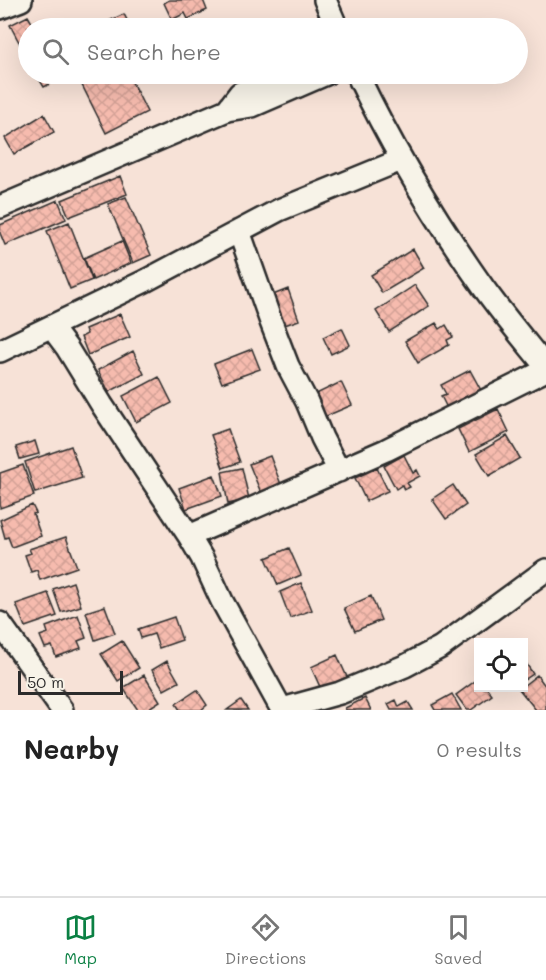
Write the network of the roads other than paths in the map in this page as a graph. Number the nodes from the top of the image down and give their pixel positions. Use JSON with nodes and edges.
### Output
{"nodes":[{"id":1,"x":21,"y":0,"type":"edge"},
{"id":2,"x":325,"y":0,"type":"edge"},
{"id":3,"x":0,"y":8,"type":"edge"},
{"id":4,"x":333,"y":18,"type":"edge"},
{"id":5,"x":259,"y":84,"type":"edge"},
{"id":6,"x":303,"y":84,"type":"edge"},
{"id":7,"x":362,"y":84,"type":"edge"},
{"id":8,"x":227,"y":110,"type":"junction"},
{"id":9,"x":401,"y":160,"type":"junction"},
{"id":10,"x":0,"y":207,"type":"edge"},
{"id":11,"x":239,"y":231,"type":"junction"},
{"id":12,"x":52,"y":327,"type":"junction"},
{"id":13,"x":0,"y":351,"type":"edge"},
{"id":14,"x":546,"y":369,"type":"edge"},
{"id":15,"x":339,"y":471,"type":"junction"},
{"id":16,"x":189,"y":536,"type":"junction"},
{"id":17,"x":546,"y":570,"type":"edge"},
{"id":18,"x":0,"y":623,"type":"edge"},
{"id":19,"x":282,"y":709,"type":"edge"},
{"id":20,"x":62,"y":710,"type":"edge"}],
"edges":[{"from":1,"to":3,"type":"street"},
{"from":2,"to":4,"type":"street"},
{"from":5,"to":8,"type":"street"},
{"from":6,"to":8,"type":"street"},
{"from":7,"to":9,"type":"street"},
{"from":8,"to":10,"type":"street"},
{"from":9,"to":11,"type":"street"},
{"from":9,"to":14,"type":"street"},
{"from":11,"to":12,"type":"street"},
{"from":11,"to":15,"type":"street"},
{"from":12,"to":13,"type":"street"},
{"from":12,"to":16,"type":"street"},
{"from":14,"to":15,"type":"street"},
{"from":15,"to":16,"type":"street"},
{"from":16,"to":19,"type":"street"},
{"from":17,"to":19,"type":"street"},
{"from":18,"to":20,"type":"street"}]}
